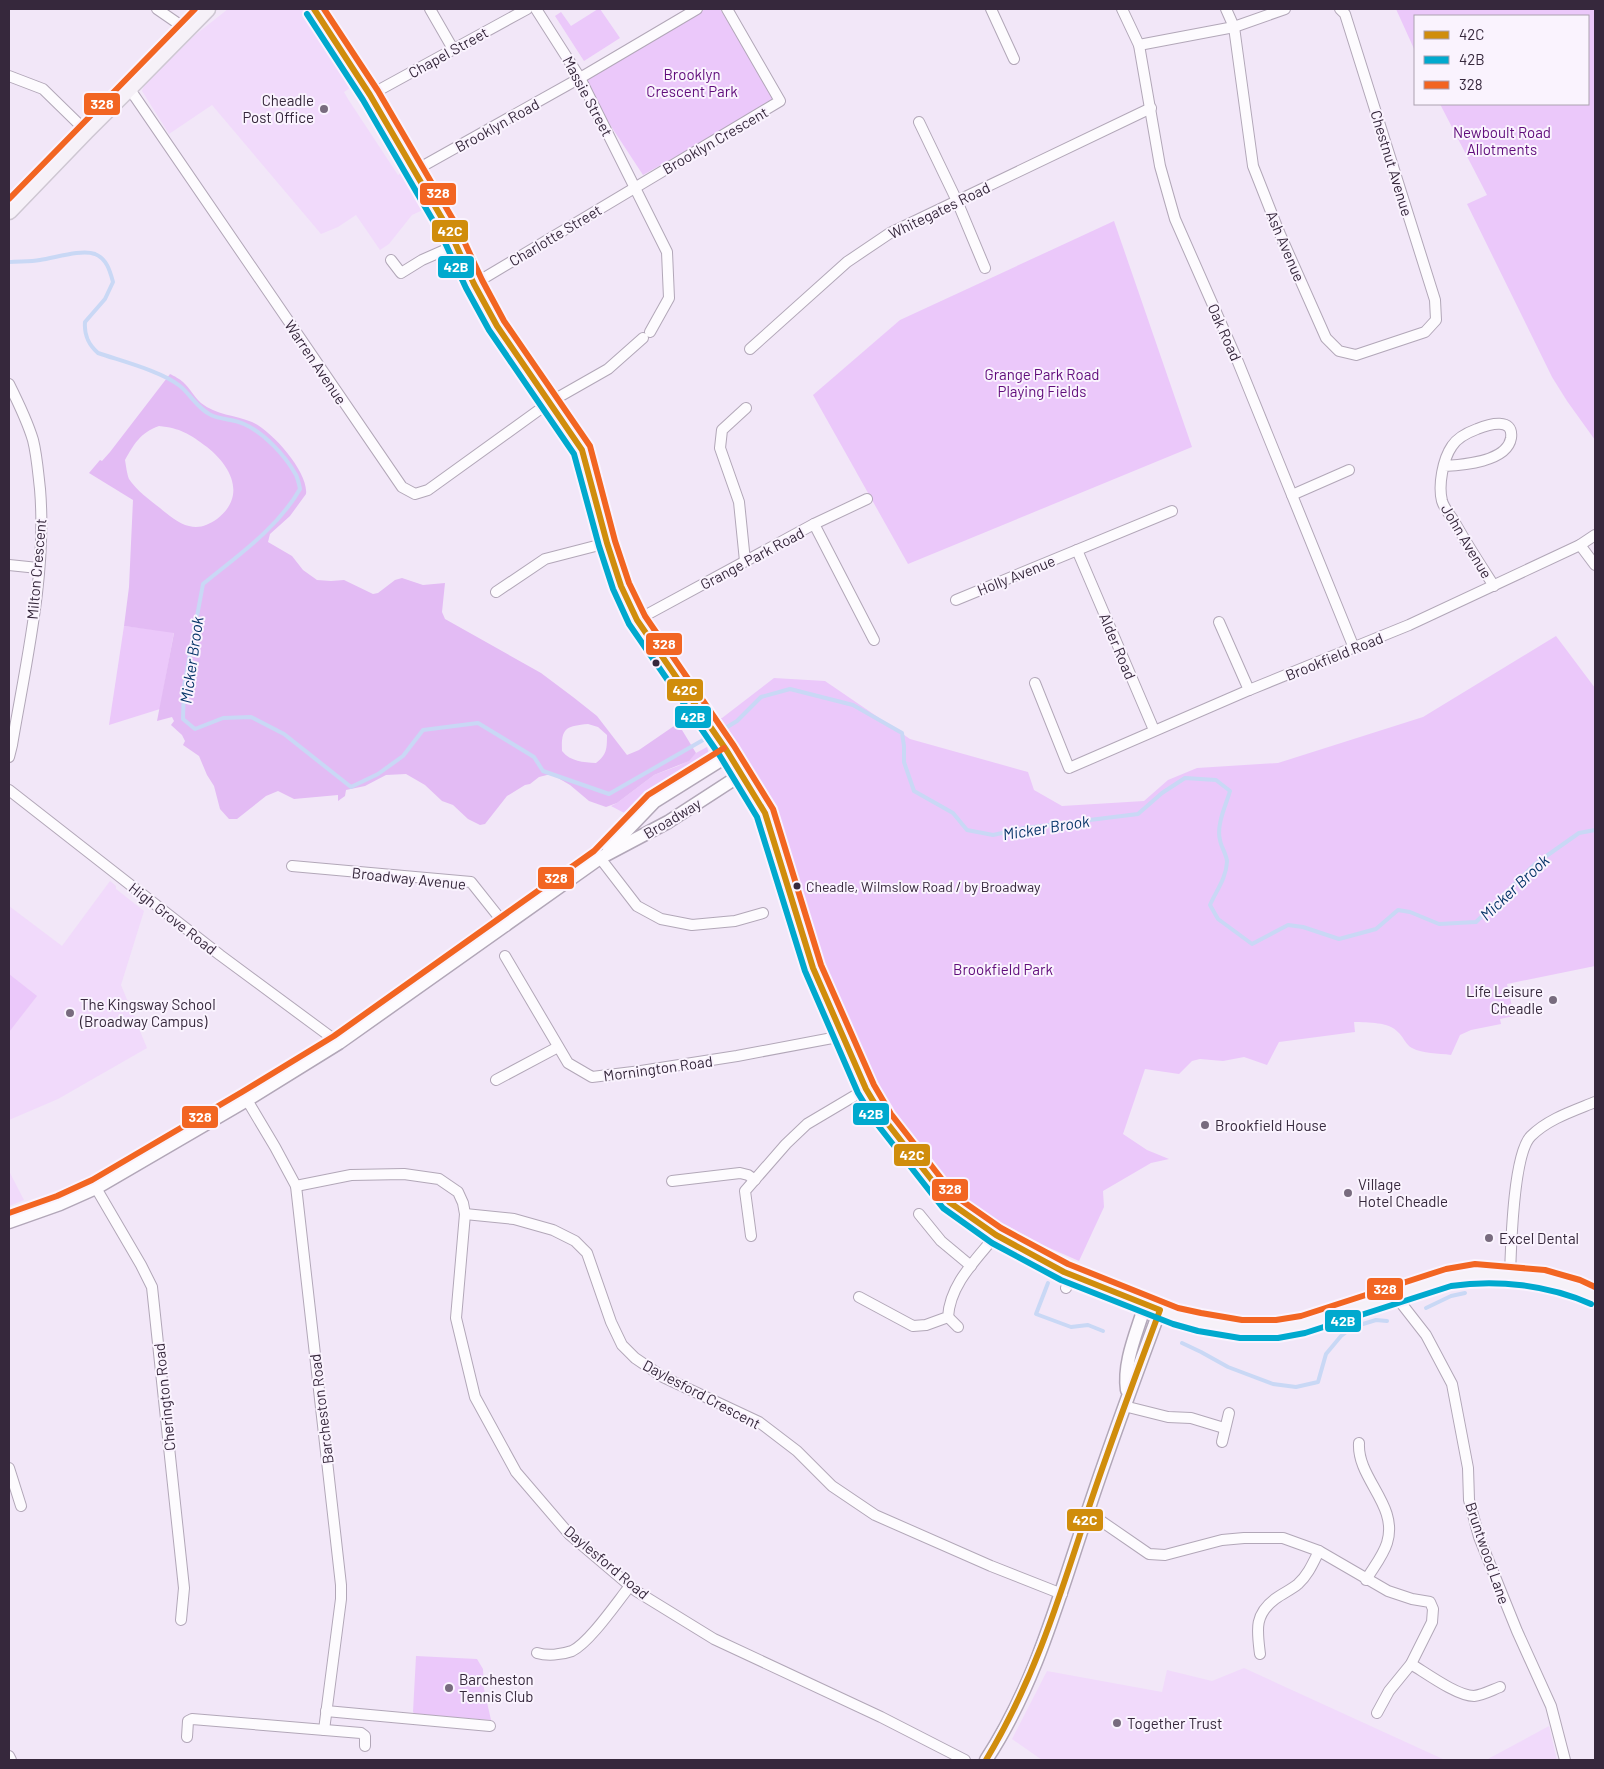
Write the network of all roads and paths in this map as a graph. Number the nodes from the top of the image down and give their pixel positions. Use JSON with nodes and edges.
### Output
{"nodes":[{"id":1,"x":157,"y":9,"type":"edge"},
{"id":2,"x":207,"y":9,"type":"edge"},
{"id":3,"x":314,"y":9,"type":"edge"},
{"id":4,"x":430,"y":9,"type":"edge"},
{"id":5,"x":526,"y":9,"type":"edge"},
{"id":6,"x":536,"y":9,"type":"edge"},
{"id":7,"x":697,"y":9,"type":"edge"},
{"id":8,"x":727,"y":9,"type":"edge"},
{"id":9,"x":990,"y":9,"type":"edge"},
{"id":10,"x":1122,"y":9,"type":"edge"},
{"id":11,"x":1226,"y":9,"type":"edge"},
{"id":12,"x":1285,"y":9,"type":"edge"},
{"id":13,"x":1340,"y":9,"type":"edge"},
{"id":14,"x":1234,"y":27,"type":"junction"},
{"id":15,"x":186,"y":29,"type":"junction"},
{"id":16,"x":1140,"y":46,"type":"junction"},
{"id":17,"x":453,"y":48,"type":"junction"},
{"id":18,"x":1014,"y":59,"type":"dead end"},
{"id":19,"x":9,"y":76,"type":"edge"},
{"id":20,"x":580,"y":78,"type":"junction"},
{"id":21,"x":130,"y":88,"type":"junction"},
{"id":22,"x":370,"y":95,"type":"junction"},
{"id":23,"x":1151,"y":108,"type":"junction"},
{"id":24,"x":919,"y":122,"type":"dead end"},
{"id":25,"x":86,"y":130,"type":"junction"},
{"id":26,"x":414,"y":171,"type":"junction"},
{"id":27,"x":635,"y":187,"type":"junction"},
{"id":28,"x":957,"y":201,"type":"junction"},
{"id":29,"x":9,"y":211,"type":"edge"},
{"id":30,"x":456,"y":245,"type":"junction"},
{"id":31,"x":391,"y":260,"type":"dead end"},
{"id":32,"x":985,"y":268,"type":"dead end"},
{"id":33,"x":474,"y":284,"type":"junction"},
{"id":34,"x":1436,"y":320,"type":"joint"},
{"id":35,"x":647,"y":335,"type":"joint"},
{"id":36,"x":750,"y":349,"type":"dead end"},
{"id":37,"x":9,"y":384,"type":"edge"},
{"id":38,"x":550,"y":402,"type":"junction"},
{"id":39,"x":746,"y":408,"type":"dead end"},
{"id":40,"x":1444,"y":466,"type":"junction"},
{"id":41,"x":1349,"y":470,"type":"dead end"},
{"id":42,"x":1292,"y":495,"type":"junction"},
{"id":43,"x":867,"y":499,"type":"dead end"},
{"id":44,"x":1172,"y":511,"type":"dead end"},
{"id":45,"x":814,"y":524,"type":"junction"},
{"id":46,"x":1595,"y":535,"type":"edge"},
{"id":47,"x":607,"y":542,"type":"junction"},
{"id":48,"x":1580,"y":544,"type":"junction"},
{"id":49,"x":1077,"y":550,"type":"junction"},
{"id":50,"x":746,"y":561,"type":"junction"},
{"id":51,"x":9,"y":566,"type":"edge"},
{"id":52,"x":1595,"y":566,"type":"edge"},
{"id":53,"x":38,"y":568,"type":"junction"},
{"id":54,"x":1494,"y":586,"type":"junction"},
{"id":55,"x":496,"y":592,"type":"dead end"},
{"id":56,"x":956,"y":600,"type":"dead end"},
{"id":57,"x":637,"y":620,"type":"junction"},
{"id":58,"x":1219,"y":622,"type":"dead end"},
{"id":59,"x":874,"y":640,"type":"dead end"},
{"id":60,"x":1354,"y":648,"type":"junction"},
{"id":61,"x":1035,"y":683,"type":"dead end"},
{"id":62,"x":1249,"y":690,"type":"junction"},
{"id":63,"x":1154,"y":730,"type":"junction"},
{"id":64,"x":726,"y":750,"type":"junction"},
{"id":65,"x":9,"y":757,"type":"edge"},
{"id":66,"x":742,"y":774,"type":"junction"},
{"id":67,"x":9,"y":790,"type":"edge"},
{"id":68,"x":600,"y":858,"type":"junction"},
{"id":69,"x":292,"y":866,"type":"dead end"},
{"id":70,"x":763,"y":913,"type":"dead end"},
{"id":71,"x":506,"y":926,"type":"junction"},
{"id":72,"x":505,"y":956,"type":"dead end"},
{"id":73,"x":843,"y":1036,"type":"junction"},
{"id":74,"x":339,"y":1043,"type":"junction"},
{"id":75,"x":558,"y":1047,"type":"junction"},
{"id":76,"x":496,"y":1080,"type":"dead end"},
{"id":77,"x":866,"y":1089,"type":"junction"},
{"id":78,"x":247,"y":1100,"type":"junction"},
{"id":79,"x":1595,"y":1102,"type":"edge"},
{"id":80,"x":755,"y":1180,"type":"junction"},
{"id":81,"x":672,"y":1181,"type":"dead end"},
{"id":82,"x":296,"y":1186,"type":"junction"},
{"id":83,"x":96,"y":1188,"type":"junction"},
{"id":84,"x":465,"y":1214,"type":"junction"},
{"id":85,"x":919,"y":1214,"type":"dead end"},
{"id":86,"x":9,"y":1222,"type":"edge"},
{"id":87,"x":996,"y":1235,"type":"junction"},
{"id":88,"x":751,"y":1236,"type":"dead end"},
{"id":89,"x":971,"y":1266,"type":"junction"},
{"id":90,"x":1510,"y":1275,"type":"junction"},
{"id":91,"x":1394,"y":1294,"type":"junction"},
{"id":92,"x":1595,"y":1296,"type":"edge"},
{"id":93,"x":859,"y":1297,"type":"dead end"},
{"id":94,"x":1152,"y":1308,"type":"junction"},
{"id":95,"x":948,"y":1317,"type":"junction"},
{"id":96,"x":958,"y":1326,"type":"dead end"},
{"id":97,"x":1126,"y":1401,"type":"junction"},
{"id":98,"x":1229,"y":1413,"type":"dead end"},
{"id":99,"x":1224,"y":1428,"type":"junction"},
{"id":100,"x":1222,"y":1442,"type":"dead end"},
{"id":101,"x":1359,"y":1443,"type":"dead end"},
{"id":102,"x":9,"y":1468,"type":"edge"},
{"id":103,"x":21,"y":1506,"type":"dead end"},
{"id":104,"x":1088,"y":1512,"type":"junction"},
{"id":105,"x":1319,"y":1551,"type":"junction"},
{"id":106,"x":1366,"y":1580,"type":"junction"},
{"id":107,"x":630,"y":1586,"type":"junction"},
{"id":108,"x":1062,"y":1594,"type":"junction"},
{"id":109,"x":181,"y":1620,"type":"dead end"},
{"id":110,"x":537,"y":1653,"type":"dead end"},
{"id":111,"x":1260,"y":1654,"type":"dead end"},
{"id":112,"x":1411,"y":1664,"type":"junction"},
{"id":113,"x":1500,"y":1687,"type":"dead end"},
{"id":114,"x":326,"y":1711,"type":"junction"},
{"id":115,"x":1376,"y":1714,"type":"dead end"},
{"id":116,"x":490,"y":1726,"type":"dead end"},
{"id":117,"x":324,"y":1730,"type":"junction"},
{"id":118,"x":187,"y":1737,"type":"dead end"},
{"id":119,"x":365,"y":1746,"type":"dead end"},
{"id":120,"x":9,"y":1756,"type":"edge"},
{"id":121,"x":11,"y":1760,"type":"edge"},
{"id":122,"x":964,"y":1760,"type":"edge"},
{"id":123,"x":986,"y":1760,"type":"edge"},
{"id":124,"x":1566,"y":1760,"type":"edge"}],
"edges":[{"from":1,"to":15,"type":"street"},
{"from":2,"to":15,"type":"main road"},
{"from":3,"to":22,"type":"main road"},
{"from":4,"to":17,"type":"street"},
{"from":5,"to":17,"type":"street","name":"Chapel Street"},
{"from":6,"to":20,"type":"street","name":"Massie Street"},
{"from":7,"to":20,"type":"street"},
{"from":8,"to":27,"type":"street","name":"Brooklyn Crescent"},
{"from":9,"to":18,"type":"street"},
{"from":10,"to":16,"type":"street","name":"Oak Road"},
{"from":11,"to":14,"type":"street","name":"Ash Avenue"},
{"from":12,"to":14,"type":"street"},
{"from":13,"to":34,"type":"street","name":"Chestnut Avenue"},
{"from":14,"to":16,"type":"street"},
{"from":14,"to":34,"type":"street","name":"Ash Avenue"},
{"from":15,"to":21,"type":"main road"},
{"from":16,"to":23,"type":"street","name":"Oak Road"},
{"from":17,"to":22,"type":"street","name":"Chapel Street"},
{"from":19,"to":25,"type":"street"},
{"from":20,"to":26,"type":"street","name":"Brooklyn Road"},
{"from":20,"to":27,"type":"street","name":"Massie Street"},
{"from":21,"to":25,"type":"main road"},
{"from":21,"to":38,"type":"street","name":"Warren Avenue"},
{"from":22,"to":26,"type":"main road"},
{"from":23,"to":28,"type":"street","name":"Whitegates Road"},
{"from":23,"to":42,"type":"street","name":"Oak Road"},
{"from":24,"to":28,"type":"street"},
{"from":25,"to":29,"type":"main road"},
{"from":26,"to":30,"type":"main road"},
{"from":27,"to":33,"type":"street","name":"Charlotte Street"},
{"from":27,"to":35,"type":"street","name":"Massie Street"},
{"from":28,"to":32,"type":"street"},
{"from":28,"to":36,"type":"street","name":"Whitegates Road"},
{"from":30,"to":31,"type":"street"},
{"from":30,"to":33,"type":"main road"},
{"from":33,"to":38,"type":"main road"},
{"from":35,"to":38,"type":"street","name":"Warren Avenue"},
{"from":37,"to":53,"type":"street","name":"Milton Crescent"},
{"from":38,"to":47,"type":"main road"},
{"from":39,"to":50,"type":"street"},
{"from":40,"to":40,"type":"street","name":"John Avenue"},
{"from":40,"to":54,"type":"street","name":"John Avenue"},
{"from":41,"to":42,"type":"street"},
{"from":42,"to":60,"type":"street","name":"Oak Road"},
{"from":43,"to":45,"type":"street","name":"Grange Park Road"},
{"from":44,"to":49,"type":"street","name":"Holly Avenue"},
{"from":45,"to":50,"type":"street","name":"Grange Park Road"},
{"from":45,"to":59,"type":"street"},
{"from":46,"to":48,"type":"street","name":"Brookfield Road"},
{"from":47,"to":55,"type":"street"},
{"from":47,"to":57,"type":"main road"},
{"from":48,"to":52,"type":"street"},
{"from":48,"to":54,"type":"street","name":"Brookfield Road"},
{"from":49,"to":56,"type":"street","name":"Holly Avenue"},
{"from":49,"to":63,"type":"street","name":"Alder Road"},
{"from":50,"to":57,"type":"street","name":"Grange Park Road"},
{"from":51,"to":53,"type":"street"},
{"from":53,"to":65,"type":"street","name":"Milton Crescent"},
{"from":54,"to":60,"type":"street","name":"Brookfield Road"},
{"from":57,"to":64,"type":"main road"},
{"from":58,"to":62,"type":"street"},
{"from":60,"to":62,"type":"street","name":"Brookfield Road"},
{"from":61,"to":63,"type":"street","name":"Brookfield Road"},
{"from":62,"to":63,"type":"street","name":"Brookfield Road"},
{"from":64,"to":66,"type":"main road"},
{"from":64,"to":68,"type":"street","name":"Broadway"},
{"from":66,"to":68,"type":"street","name":"Broadway"},
{"from":66,"to":73,"type":"main road"},
{"from":67,"to":74,"type":"street","name":"High Grove Road"},
{"from":68,"to":70,"type":"street"},
{"from":68,"to":71,"type":"street","name":"Broadway"},
{"from":69,"to":71,"type":"street","name":"Broadway Avenue"},
{"from":71,"to":74,"type":"street","name":"Broadway"},
{"from":72,"to":75,"type":"street","name":"Mornington Road"},
{"from":73,"to":75,"type":"street","name":"Mornington Road"},
{"from":73,"to":77,"type":"main road"},
{"from":74,"to":78,"type":"street","name":"Broadway"},
{"from":75,"to":76,"type":"street"},
{"from":77,"to":80,"type":"street"},
{"from":77,"to":87,"type":"main road"},
{"from":78,"to":82,"type":"street","name":"Barcheston Road"},
{"from":78,"to":83,"type":"street","name":"Broadway"},
{"from":79,"to":90,"type":"street"},
{"from":80,"to":81,"type":"street"},
{"from":80,"to":88,"type":"street"},
{"from":82,"to":84,"type":"street","name":"Daylesford Road"},
{"from":82,"to":114,"type":"street","name":"Barcheston Road"},
{"from":83,"to":86,"type":"street","name":"Broadway"},
{"from":83,"to":109,"type":"street","name":"Cherington Road"},
{"from":84,"to":107,"type":"street","name":"Daylesford Road"},
{"from":84,"to":108,"type":"street","name":"Daylesford Crescent"},
{"from":85,"to":89,"type":"street"},
{"from":87,"to":89,"type":"street"},
{"from":87,"to":94,"type":"main road"},
{"from":89,"to":95,"type":"street"},
{"from":90,"to":91,"type":"main road"},
{"from":90,"to":92,"type":"main road"},
{"from":91,"to":94,"type":"main road"},
{"from":91,"to":124,"type":"street","name":"Bruntwood Lane"},
{"from":93,"to":95,"type":"street"},
{"from":94,"to":97,"type":"street"},
{"from":95,"to":96,"type":"street"},
{"from":97,"to":99,"type":"street"},
{"from":97,"to":104,"type":"street"},
{"from":98,"to":99,"type":"street"},
{"from":99,"to":100,"type":"street"},
{"from":101,"to":106,"type":"street"},
{"from":102,"to":103,"type":"street"},
{"from":104,"to":105,"type":"street"},
{"from":104,"to":108,"type":"street"},
{"from":105,"to":106,"type":"street"},
{"from":105,"to":111,"type":"street"},
{"from":106,"to":112,"type":"street"},
{"from":107,"to":110,"type":"street"},
{"from":107,"to":122,"type":"street","name":"Daylesford Road"},
{"from":108,"to":123,"type":"street"},
{"from":112,"to":113,"type":"street"},
{"from":112,"to":115,"type":"street"},
{"from":114,"to":116,"type":"street"},
{"from":114,"to":117,"type":"street","name":"Barcheston Road"},
{"from":117,"to":118,"type":"street"},
{"from":117,"to":119,"type":"street"},
{"from":120,"to":121,"type":"street"}]}
